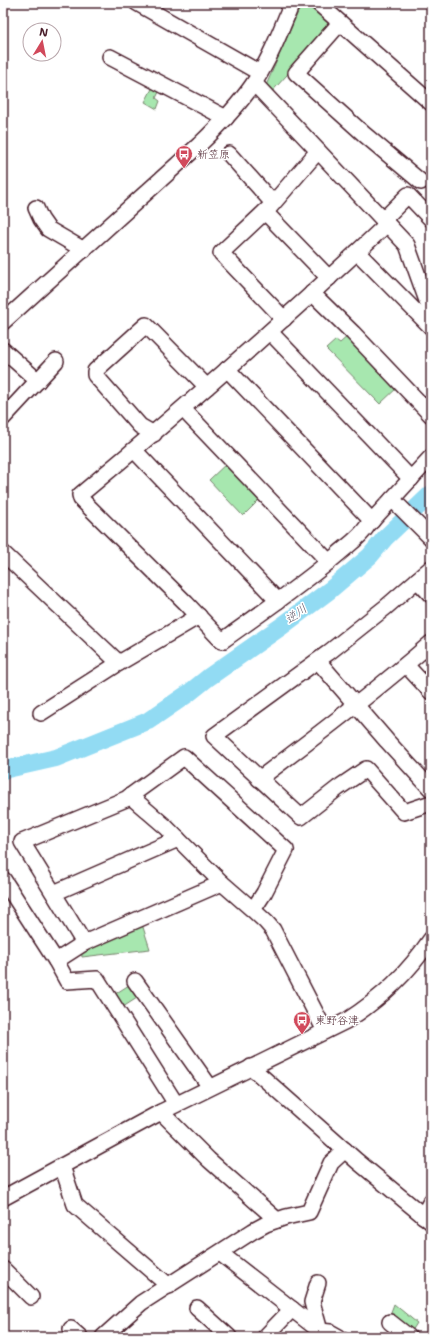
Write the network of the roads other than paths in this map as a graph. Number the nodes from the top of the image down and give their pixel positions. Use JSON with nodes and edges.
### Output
{"nodes":[{"id":1,"x":137,"y":3,"type":"edge"},
{"id":2,"x":292,"y":3,"type":"edge"},
{"id":3,"x":318,"y":3,"type":"edge"},
{"id":4,"x":340,"y":23,"type":"junction"},
{"id":5,"x":110,"y":57,"type":"dead end"},
{"id":6,"x":257,"y":78,"type":"junction"},
{"id":7,"x":431,"y":103,"type":"edge"},
{"id":8,"x":226,"y":118,"type":"junction"},
{"id":9,"x":318,"y":151,"type":"junction"},
{"id":10,"x":229,"y":154,"type":"dead end"},
{"id":11,"x":426,"y":178,"type":"edge"},
{"id":12,"x":408,"y":195,"type":"junction"},
{"id":13,"x":36,"y":208,"type":"dead end"},
{"id":14,"x":269,"y":208,"type":"junction"},
{"id":15,"x":431,"y":219,"type":"edge"},
{"id":16,"x":385,"y":222,"type":"junction"},
{"id":17,"x":84,"y":250,"type":"junction"},
{"id":18,"x":357,"y":252,"type":"junction"},
{"id":19,"x":329,"y":278,"type":"junction"},
{"id":20,"x":312,"y":293,"type":"junction"},
{"id":21,"x":431,"y":312,"type":"edge"},
{"id":22,"x":284,"y":319,"type":"junction"},
{"id":23,"x":3,"y":322,"type":"edge"},
{"id":24,"x":431,"y":327,"type":"edge"},
{"id":25,"x":270,"y":332,"type":"junction"},
{"id":26,"x":3,"y":350,"type":"edge"},
{"id":27,"x":56,"y":361,"type":"dead end"},
{"id":28,"x":227,"y":369,"type":"junction"},
{"id":29,"x":38,"y":381,"type":"junction"},
{"id":30,"x":207,"y":387,"type":"junction"},
{"id":31,"x":183,"y":408,"type":"junction"},
{"id":32,"x":431,"y":415,"type":"edge"},
{"id":33,"x":3,"y":418,"type":"edge"},
{"id":34,"x":154,"y":434,"type":"junction"},
{"id":35,"x":134,"y":450,"type":"junction"},
{"id":36,"x":431,"y":457,"type":"edge"},
{"id":37,"x":411,"y":479,"type":"junction"},
{"id":38,"x":395,"y":502,"type":"junction"},
{"id":39,"x":372,"y":520,"type":"junction"},
{"id":40,"x":431,"y":538,"type":"edge"},
{"id":41,"x":3,"y":553,"type":"edge"},
{"id":42,"x":329,"y":562,"type":"junction"},
{"id":43,"x":431,"y":568,"type":"edge"},
{"id":44,"x":417,"y":580,"type":"junction"},
{"id":45,"x":431,"y":595,"type":"edge"},
{"id":46,"x":278,"y":601,"type":"junction"},
{"id":47,"x":199,"y":616,"type":"junction"},
{"id":48,"x":431,"y":643,"type":"edge"},
{"id":49,"x":318,"y":661,"type":"junction"},
{"id":50,"x":119,"y":663,"type":"junction"},
{"id":51,"x":406,"y":665,"type":"junction"},
{"id":52,"x":431,"y":692,"type":"edge"},
{"id":53,"x":356,"y":705,"type":"junction"},
{"id":54,"x":41,"y":713,"type":"dead end"},
{"id":55,"x":259,"y":778,"type":"junction"},
{"id":56,"x":431,"y":789,"type":"edge"},
{"id":57,"x":130,"y":796,"type":"junction"},
{"id":58,"x":431,"y":803,"type":"edge"},
{"id":59,"x":178,"y":839,"type":"junction"},
{"id":60,"x":222,"y":883,"type":"junction"},
{"id":61,"x":5,"y":887,"type":"edge"},
{"id":62,"x":54,"y":893,"type":"junction"},
{"id":63,"x":253,"y":910,"type":"junction"},
{"id":64,"x":431,"y":939,"type":"edge"},
{"id":65,"x":84,"y":943,"type":"junction"},
{"id":66,"x":56,"y":961,"type":"junction"},
{"id":67,"x":135,"y":981,"type":"dead end"},
{"id":68,"x":325,"y":1031,"type":"junction"},
{"id":69,"x":251,"y":1067,"type":"junction"},
{"id":70,"x":210,"y":1087,"type":"junction"},
{"id":71,"x":176,"y":1104,"type":"junction"},
{"id":72,"x":161,"y":1112,"type":"junction"},
{"id":73,"x":345,"y":1150,"type":"junction"},
{"id":74,"x":62,"y":1166,"type":"junction"},
{"id":75,"x":3,"y":1198,"type":"edge"},
{"id":76,"x":431,"y":1201,"type":"edge"},
{"id":77,"x":427,"y":1219,"type":"edge"},
{"id":78,"x":277,"y":1220,"type":"junction"},
{"id":79,"x":220,"y":1253,"type":"junction"},
{"id":80,"x":3,"y":1269,"type":"edge"},
{"id":81,"x":318,"y":1283,"type":"dead end"},
{"id":82,"x":169,"y":1286,"type":"junction"},
{"id":83,"x":32,"y":1297,"type":"dead end"},
{"id":84,"x":197,"y":1308,"type":"dead end"},
{"id":85,"x":292,"y":1309,"type":"junction"},
{"id":86,"x":390,"y":1322,"type":"dead end"},
{"id":87,"x":320,"y":1331,"type":"junction"},
{"id":88,"x":103,"y":1337,"type":"edge"},
{"id":89,"x":229,"y":1337,"type":"edge"},
{"id":90,"x":265,"y":1337,"type":"edge"},
{"id":91,"x":339,"y":1337,"type":"edge"},
{"id":92,"x":409,"y":1337,"type":"edge"}],
"edges":[{"from":1,"to":6,"type":"street"},
{"from":2,"to":6,"type":"street"},
{"from":3,"to":4,"type":"street"},
{"from":4,"to":7,"type":"street"},
{"from":4,"to":11,"type":"street"},
{"from":5,"to":8,"type":"street"},
{"from":6,"to":8,"type":"street"},
{"from":6,"to":9,"type":"street"},
{"from":8,"to":17,"type":"street"},
{"from":9,"to":14,"type":"street"},
{"from":9,"to":16,"type":"street"},
{"from":10,"to":14,"type":"street"},
{"from":11,"to":12,"type":"street"},
{"from":12,"to":15,"type":"street"},
{"from":12,"to":16,"type":"street"},
{"from":13,"to":17,"type":"street"},
{"from":14,"to":19,"type":"street"},
{"from":14,"to":22,"type":"street"},
{"from":16,"to":18,"type":"street"},
{"from":16,"to":21,"type":"street"},
{"from":17,"to":23,"type":"street"},
{"from":18,"to":19,"type":"street"},
{"from":18,"to":24,"type":"street"},
{"from":19,"to":20,"type":"street"},
{"from":20,"to":22,"type":"street"},
{"from":20,"to":32,"type":"street"},
{"from":22,"to":25,"type":"street"},
{"from":25,"to":28,"type":"street"},
{"from":25,"to":37,"type":"street"},
{"from":26,"to":29,"type":"street"},
{"from":27,"to":29,"type":"street"},
{"from":28,"to":30,"type":"street"},
{"from":28,"to":39,"type":"street"},
{"from":29,"to":33,"type":"street"},
{"from":30,"to":31,"type":"street"},
{"from":30,"to":34,"type":"street"},
{"from":31,"to":34,"type":"street"},
{"from":31,"to":42,"type":"street"},
{"from":34,"to":35,"type":"street"},
{"from":35,"to":46,"type":"street"},
{"from":35,"to":47,"type":"street"},
{"from":36,"to":37,"type":"street"},
{"from":37,"to":38,"type":"street"},
{"from":38,"to":39,"type":"street"},
{"from":38,"to":40,"type":"street"},
{"from":39,"to":42,"type":"street"},
{"from":41,"to":50,"type":"street"},
{"from":42,"to":46,"type":"street"},
{"from":43,"to":44,"type":"street"},
{"from":44,"to":45,"type":"street"},
{"from":44,"to":49,"type":"street"},
{"from":46,"to":47,"type":"street"},
{"from":47,"to":50,"type":"street"},
{"from":48,"to":51,"type":"street"},
{"from":49,"to":53,"type":"street"},
{"from":49,"to":55,"type":"street"},
{"from":50,"to":54,"type":"street"},
{"from":51,"to":52,"type":"street"},
{"from":51,"to":53,"type":"street"},
{"from":53,"to":55,"type":"street"},
{"from":53,"to":56,"type":"street"},
{"from":55,"to":58,"type":"street"},
{"from":57,"to":59,"type":"street"},
{"from":57,"to":62,"type":"street"},
{"from":57,"to":63,"type":"street"},
{"from":59,"to":60,"type":"street"},
{"from":59,"to":62,"type":"street"},
{"from":60,"to":63,"type":"street"},
{"from":60,"to":65,"type":"street"},
{"from":61,"to":66,"type":"street"},
{"from":62,"to":65,"type":"street"},
{"from":63,"to":68,"type":"street"},
{"from":64,"to":68,"type":"street"},
{"from":65,"to":66,"type":"street"},
{"from":66,"to":71,"type":"street"},
{"from":67,"to":70,"type":"street"},
{"from":68,"to":69,"type":"street"},
{"from":69,"to":70,"type":"street"},
{"from":69,"to":73,"type":"street"},
{"from":70,"to":71,"type":"street"},
{"from":71,"to":72,"type":"street"},
{"from":72,"to":74,"type":"street"},
{"from":72,"to":78,"type":"street"},
{"from":73,"to":77,"type":"street"},
{"from":73,"to":78,"type":"street"},
{"from":74,"to":75,"type":"street"},
{"from":74,"to":82,"type":"street"},
{"from":76,"to":77,"type":"street"},
{"from":78,"to":79,"type":"street"},
{"from":79,"to":82,"type":"street"},
{"from":79,"to":85,"type":"street"},
{"from":80,"to":83,"type":"street"},
{"from":81,"to":87,"type":"street"},
{"from":82,"to":88,"type":"street"},
{"from":84,"to":89,"type":"street"},
{"from":85,"to":87,"type":"street"},
{"from":85,"to":90,"type":"street"},
{"from":86,"to":92,"type":"street"},
{"from":87,"to":91,"type":"street"}]}
